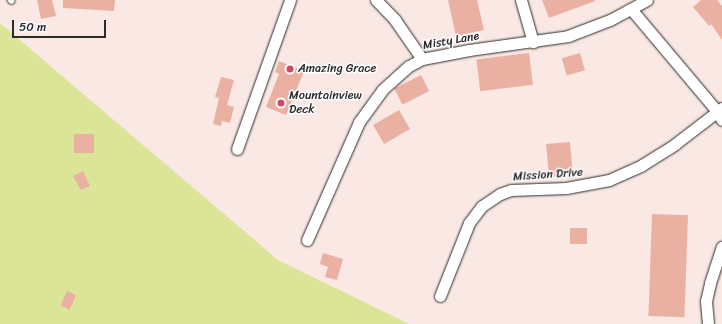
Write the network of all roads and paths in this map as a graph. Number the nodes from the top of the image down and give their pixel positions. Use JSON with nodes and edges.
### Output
{"nodes":[{"id":1,"x":290,"y":0,"type":"edge"},
{"id":2,"x":376,"y":0,"type":"edge"},
{"id":3,"x":521,"y":0,"type":"edge"},
{"id":4,"x":647,"y":0,"type":"edge"},
{"id":5,"x":631,"y":9,"type":"junction"},
{"id":6,"x":532,"y":42,"type":"junction"},
{"id":7,"x":422,"y":59,"type":"junction"},
{"id":8,"x":720,"y":113,"type":"edge"},
{"id":9,"x":237,"y":149,"type":"dead end"},
{"id":10,"x":307,"y":240,"type":"dead end"},
{"id":11,"x":722,"y":247,"type":"edge"},
{"id":12,"x":440,"y":296,"type":"dead end"},
{"id":13,"x":708,"y":324,"type":"edge"}],
"edges":[{"from":1,"to":9,"type":"street"},
{"from":2,"to":7,"type":"street"},
{"from":3,"to":6,"type":"street"},
{"from":4,"to":5,"type":"street","name":"Misty Lane"},
{"from":5,"to":6,"type":"street","name":"Misty Lane"},
{"from":5,"to":8,"type":"street"},
{"from":6,"to":7,"type":"street","name":"Misty Lane"},
{"from":7,"to":10,"type":"street","name":"Misty Lane"},
{"from":8,"to":12,"type":"street","name":"Mission Drive"},
{"from":11,"to":13,"type":"street"}]}
